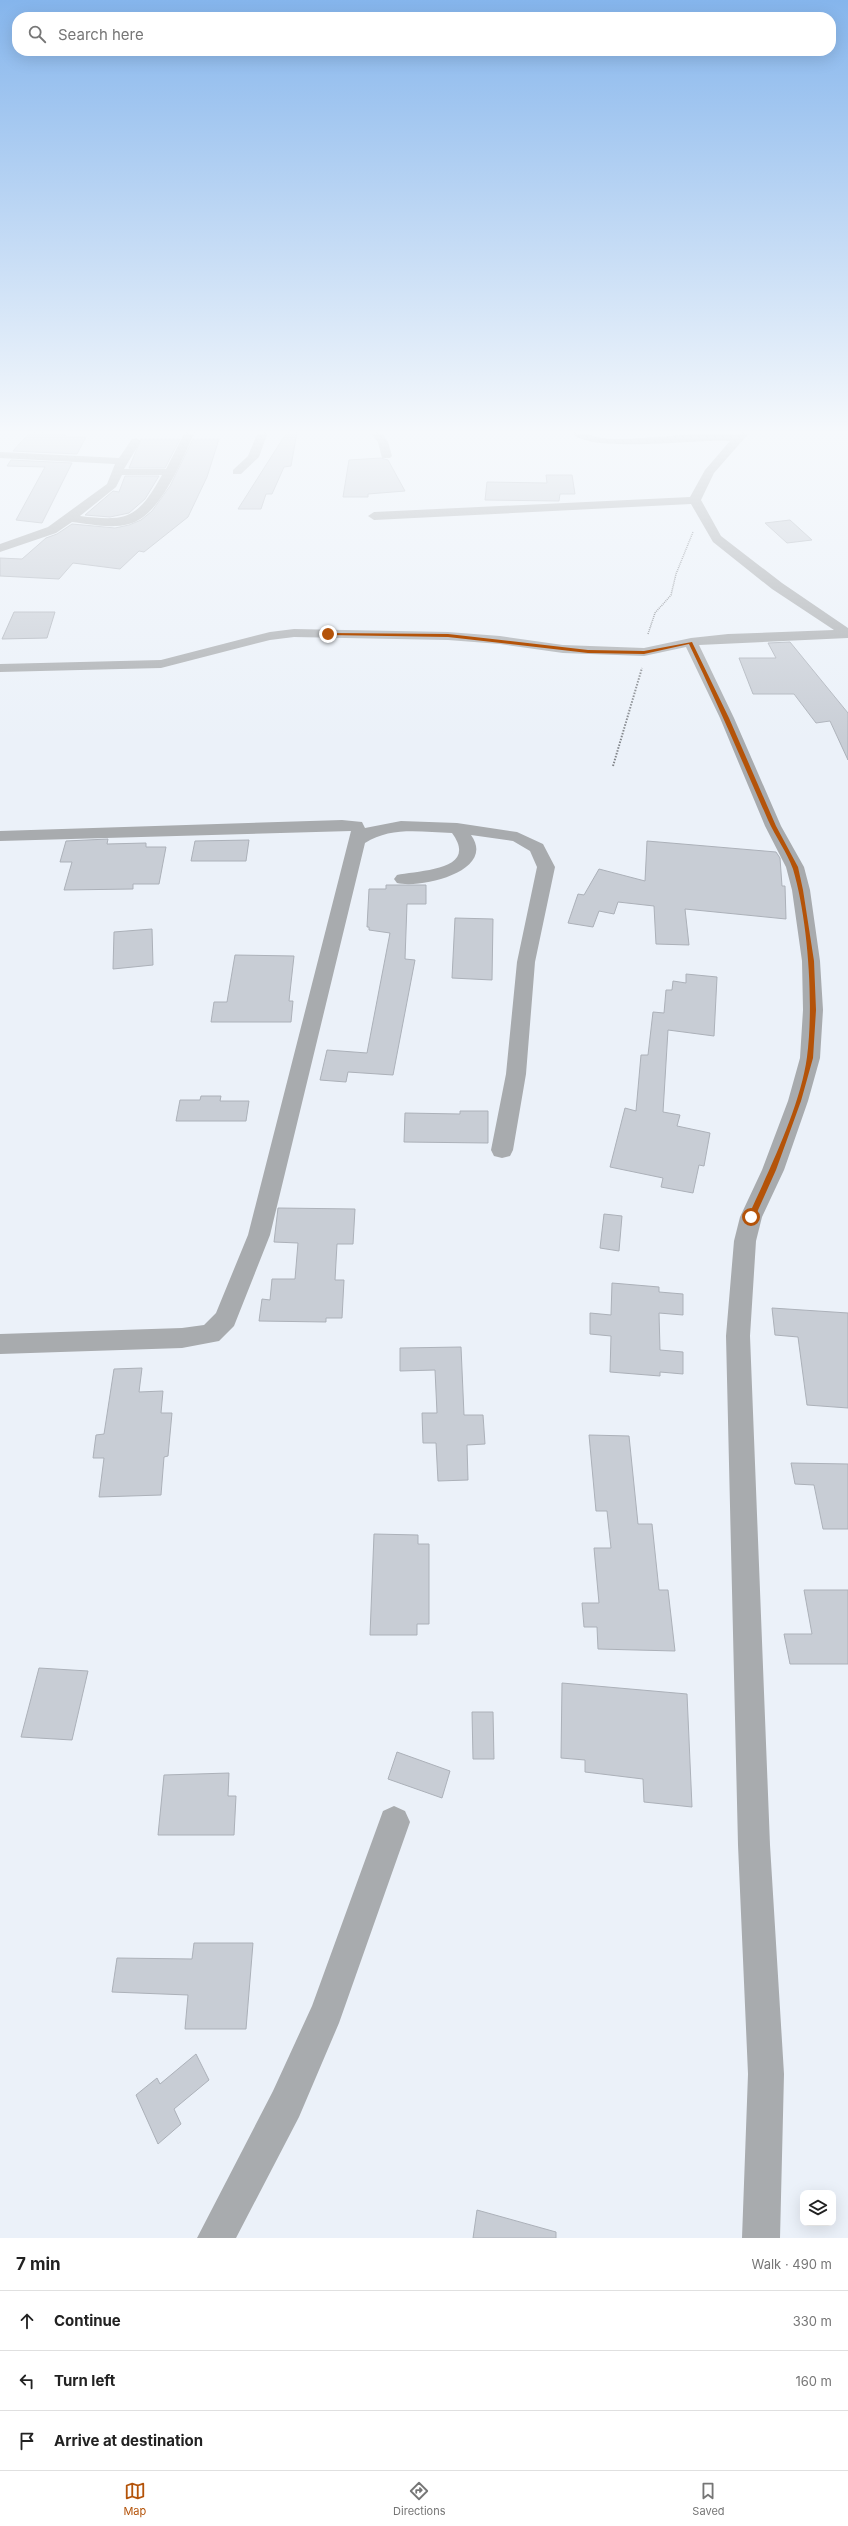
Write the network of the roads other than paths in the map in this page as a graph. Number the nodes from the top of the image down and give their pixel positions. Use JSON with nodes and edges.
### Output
{"nodes":[{"id":1,"x":33,"y":536,"type":"edge"},
{"id":2,"x":716,"y":536,"type":"edge"},
{"id":3,"x":0,"y":548,"type":"edge"},
{"id":4,"x":848,"y":634,"type":"edge"},
{"id":5,"x":690,"y":642,"type":"junction"},
{"id":6,"x":0,"y":668,"type":"edge"},
{"id":7,"x":457,"y":828,"type":"junction"},
{"id":8,"x":0,"y":836,"type":"edge"},
{"id":9,"x":356,"y":840,"type":"junction"},
{"id":10,"x":403,"y":879,"type":"dead end"},
{"id":11,"x":502,"y":1150,"type":"dead end"},
{"id":12,"x":0,"y":1344,"type":"edge"},
{"id":13,"x":394,"y":1822,"type":"dead end"},
{"id":14,"x":216,"y":2238,"type":"edge"},
{"id":15,"x":761,"y":2238,"type":"edge"}],
"edges":[{"from":1,"to":3,"type":"street"},
{"from":2,"to":4,"type":"street"},
{"from":4,"to":5,"type":"street"},
{"from":5,"to":6,"type":"street"},
{"from":5,"to":15,"type":"street"},
{"from":7,"to":9,"type":"street"},
{"from":7,"to":10,"type":"street"},
{"from":7,"to":11,"type":"street"},
{"from":8,"to":9,"type":"street"},
{"from":9,"to":12,"type":"street"},
{"from":13,"to":14,"type":"street"}]}
